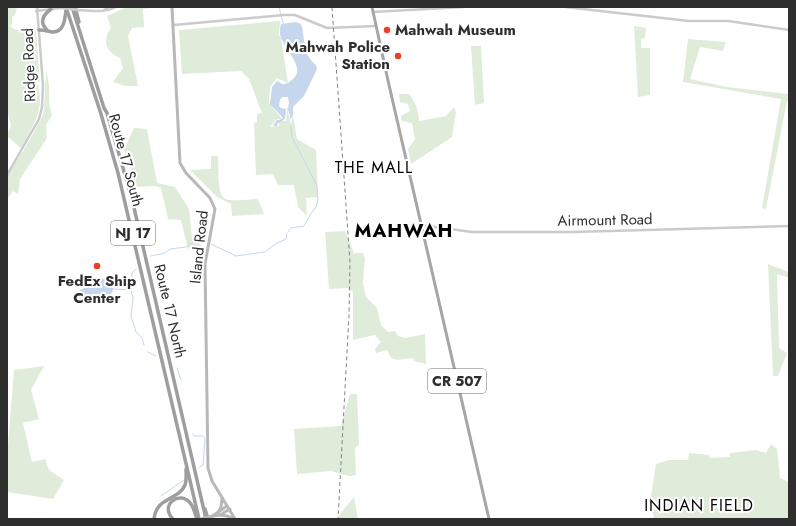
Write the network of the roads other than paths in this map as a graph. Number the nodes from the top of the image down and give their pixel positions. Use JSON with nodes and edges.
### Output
{"nodes":[{"id":1,"x":64,"y":7,"type":"edge"},
{"id":2,"x":109,"y":7,"type":"edge"},
{"id":3,"x":116,"y":7,"type":"edge"},
{"id":4,"x":172,"y":7,"type":"edge"},
{"id":5,"x":372,"y":7,"type":"edge"},
{"id":6,"x":464,"y":7,"type":"edge"},
{"id":7,"x":565,"y":7,"type":"edge"},
{"id":8,"x":36,"y":8,"type":"edge"},
{"id":9,"x":52,"y":8,"type":"edge"},
{"id":10,"x":75,"y":8,"type":"edge"},
{"id":11,"x":104,"y":11,"type":"junction"},
{"id":12,"x":373,"y":12,"type":"junction"},
{"id":13,"x":174,"y":25,"type":"junction"},
{"id":14,"x":376,"y":26,"type":"junction"},
{"id":15,"x":39,"y":30,"type":"junction"},
{"id":16,"x":48,"y":30,"type":"junction"},
{"id":17,"x":789,"y":30,"type":"edge"},
{"id":18,"x":7,"y":175,"type":"edge"},
{"id":19,"x":421,"y":225,"type":"junction"},
{"id":20,"x":789,"y":226,"type":"edge"},
{"id":21,"x":186,"y":462,"type":"junction"},
{"id":22,"x":222,"y":497,"type":"junction"},
{"id":23,"x":228,"y":508,"type":"junction"},
{"id":24,"x":219,"y":514,"type":"junction"},
{"id":25,"x":154,"y":519,"type":"edge"},
{"id":26,"x":173,"y":519,"type":"edge"},
{"id":27,"x":199,"y":519,"type":"edge"},
{"id":28,"x":207,"y":519,"type":"edge"},
{"id":29,"x":235,"y":519,"type":"edge"},
{"id":30,"x":489,"y":519,"type":"edge"}],
"edges":[{"from":1,"to":9,"type":"street"},
{"from":1,"to":10,"type":"street","bridge":true},
{"from":1,"to":16,"type":"highway"},
{"from":1,"to":21,"type":"highway","name":"Route 17 South","number":"NJ 17"},
{"from":2,"to":11,"type":"street"},
{"from":3,"to":11,"type":"street"},
{"from":4,"to":13,"type":"main road","name":"Island Road"},
{"from":5,"to":12,"type":"main road","number":"CR 507"},
{"from":6,"to":12,"type":"street"},
{"from":7,"to":17,"type":"street"},
{"from":8,"to":9,"type":"street"},
{"from":8,"to":15,"type":"street","name":"Ridge Road"},
{"from":9,"to":16,"type":"highway"},
{"from":10,"to":11,"type":"street"},
{"from":10,"to":28,"type":"highway","name":"Route 17 North","number":"NJ 17"},
{"from":12,"to":14,"type":"main road","number":"CR 507"},
{"from":13,"to":14,"type":"street"},
{"from":13,"to":22,"type":"main road","name":"Island Road"},
{"from":14,"to":19,"type":"main road","number":"CR 507"},
{"from":15,"to":16,"type":"highway"},
{"from":15,"to":18,"type":"street","name":"Ridge Road"},
{"from":19,"to":20,"type":"street","name":"Airmount Road"},
{"from":19,"to":30,"type":"main road","number":"CR 507"},
{"from":21,"to":25,"type":"highway"},
{"from":21,"to":27,"type":"highway","number":"NJ 17"},
{"from":22,"to":23,"type":"main road","name":"Island Road"},
{"from":22,"to":24,"type":"main road"},
{"from":23,"to":24,"type":"main road"},
{"from":23,"to":29,"type":"main road","name":"Island Road"},
{"from":24,"to":27,"type":"main road","bridge":true},
{"from":24,"to":29,"type":"main road"},
{"from":26,"to":27,"type":"highway"}]}
